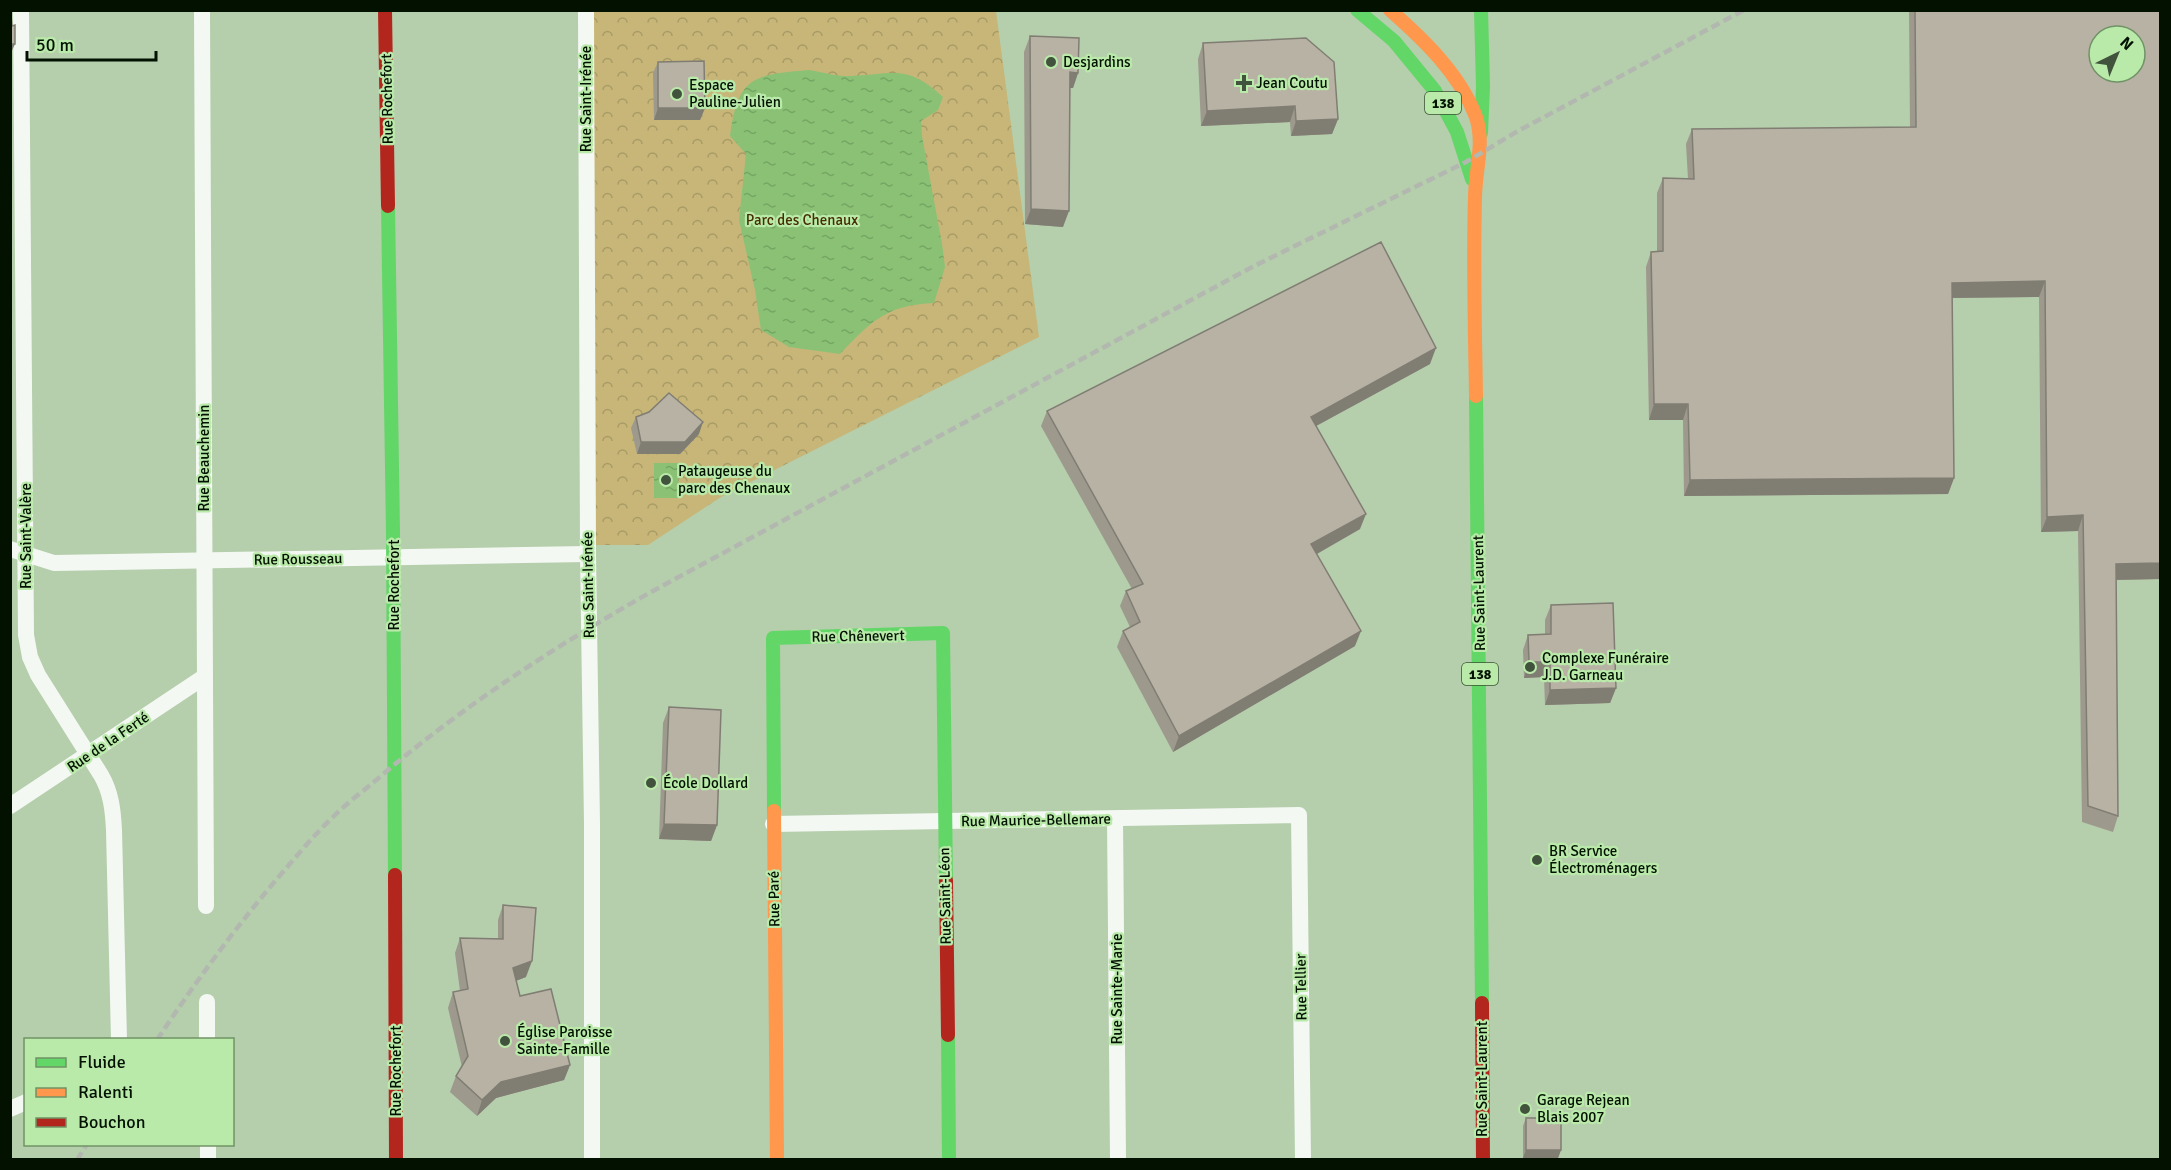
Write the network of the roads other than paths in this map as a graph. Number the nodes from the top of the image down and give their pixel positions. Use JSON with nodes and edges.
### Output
{"nodes":[{"id":1,"x":21,"y":10,"type":"edge"},
{"id":2,"x":202,"y":10,"type":"edge"},
{"id":3,"x":385,"y":10,"type":"edge"},
{"id":4,"x":586,"y":10,"type":"edge"},
{"id":5,"x":1357,"y":10,"type":"edge"},
{"id":6,"x":1481,"y":10,"type":"edge"},
{"id":7,"x":1397,"y":12,"type":"edge"},
{"id":8,"x":1385,"y":33,"type":"junction"},
{"id":9,"x":1481,"y":136,"type":"junction"},
{"id":10,"x":1475,"y":189,"type":"junction"},
{"id":11,"x":18,"y":552,"type":"edge"},
{"id":12,"x":588,"y":554,"type":"junction"},
{"id":13,"x":393,"y":558,"type":"junction"},
{"id":14,"x":204,"y":561,"type":"junction"},
{"id":15,"x":942,"y":633,"type":"joint"},
{"id":16,"x":773,"y":638,"type":"joint"},
{"id":17,"x":204,"y":677,"type":"junction"},
{"id":18,"x":89,"y":755,"type":"junction"},
{"id":19,"x":10,"y":806,"type":"edge"},
{"id":20,"x":1299,"y":815,"type":"joint"},
{"id":21,"x":1115,"y":819,"type":"junction"},
{"id":22,"x":945,"y":821,"type":"junction"},
{"id":23,"x":773,"y":824,"type":"junction"},
{"id":24,"x":206,"y":906,"type":"dead end"},
{"id":25,"x":207,"y":1002,"type":"dead end"},
{"id":26,"x":119,"y":1038,"type":"edge"},
{"id":27,"x":207,"y":1038,"type":"edge"},
{"id":28,"x":24,"y":1103,"type":"edge"},
{"id":29,"x":10,"y":1109,"type":"edge"},
{"id":30,"x":396,"y":1160,"type":"edge"},
{"id":31,"x":592,"y":1160,"type":"edge"},
{"id":32,"x":777,"y":1160,"type":"edge"},
{"id":33,"x":949,"y":1160,"type":"edge"},
{"id":34,"x":1118,"y":1160,"type":"edge"},
{"id":35,"x":1303,"y":1160,"type":"edge"},
{"id":36,"x":1483,"y":1160,"type":"edge"}],
"edges":[{"from":1,"to":11,"type":"street","name":"Rue Saint-Valère"},
{"from":2,"to":14,"type":"street","name":"Rue Beauchemin"},
{"from":3,"to":13,"type":"street","name":"Rue Rochefort"},
{"from":4,"to":12,"type":"street","name":"Rue Saint-Irénée"},
{"from":5,"to":8,"type":"street","number":"138"},
{"from":6,"to":9,"type":"street","name":"Rue Saint-Laurent"},
{"from":7,"to":8,"type":"street"},
{"from":7,"to":9,"type":"street","number":"138"},
{"from":8,"to":10,"type":"street","number":"138"},
{"from":9,"to":10,"type":"street","name":"Rue Saint-Laurent","number":"138"},
{"from":10,"to":36,"type":"street","name":"Rue Saint-Laurent","number":"138"},
{"from":11,"to":14,"type":"street","name":"Rue Rousseau"},
{"from":11,"to":18,"type":"street","name":"Rue Saint-Valère"},
{"from":12,"to":13,"type":"street","name":"Rue Rousseau"},
{"from":12,"to":31,"type":"street","name":"Rue Saint-Irénée"},
{"from":13,"to":14,"type":"street","name":"Rue Rousseau"},
{"from":13,"to":30,"type":"street","name":"Rue Rochefort"},
{"from":14,"to":17,"type":"street","name":"Rue Beauchemin"},
{"from":15,"to":16,"type":"street","name":"Rue Chênevert"},
{"from":15,"to":22,"type":"street","name":"Rue Saint-Léon"},
{"from":16,"to":23,"type":"street","name":"Rue Paré"},
{"from":17,"to":18,"type":"street","name":"Rue de la Ferté"},
{"from":17,"to":24,"type":"street","name":"Rue Beauchemin"},
{"from":18,"to":19,"type":"street","name":"Rue de la Ferté"},
{"from":18,"to":26,"type":"street","name":"Rue Saint-Valère"},
{"from":20,"to":21,"type":"street","name":"Rue Maurice-Bellemare"},
{"from":20,"to":35,"type":"street","name":"Rue Tellier"},
{"from":21,"to":22,"type":"street","name":"Rue Maurice-Bellemare"},
{"from":21,"to":34,"type":"street","name":"Rue Sainte-Marie"},
{"from":22,"to":23,"type":"street","name":"Rue Maurice-Bellemare"},
{"from":22,"to":33,"type":"street","name":"Rue Saint-Léon"},
{"from":23,"to":32,"type":"street","name":"Rue Paré"},
{"from":25,"to":27,"type":"street"},
{"from":28,"to":29,"type":"street"}]}
